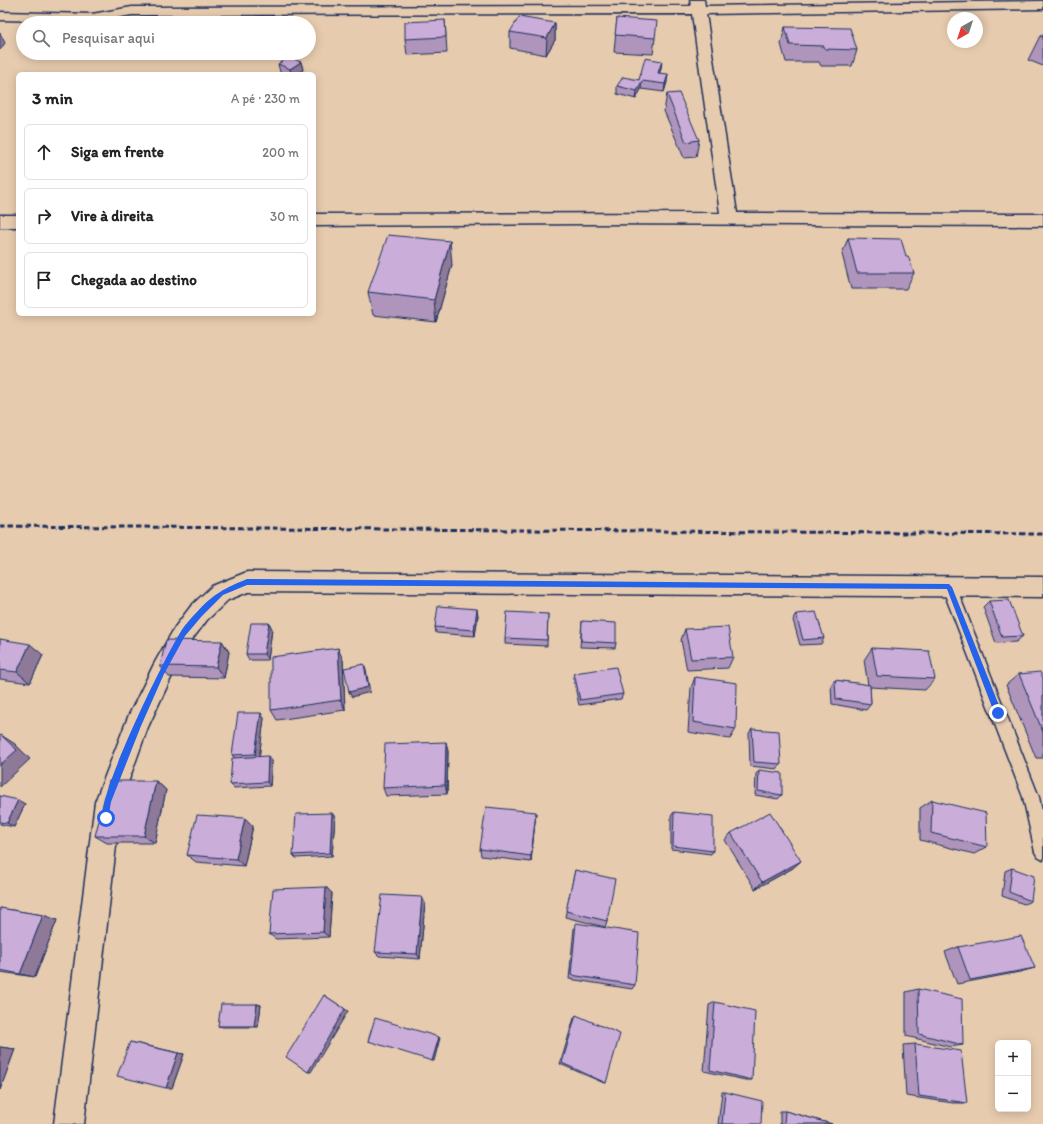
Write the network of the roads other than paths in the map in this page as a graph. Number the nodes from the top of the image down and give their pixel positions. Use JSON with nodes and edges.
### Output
{"nodes":[{"id":1,"x":115,"y":0,"type":"edge"},
{"id":2,"x":362,"y":5,"type":"edge"},
{"id":3,"x":697,"y":5,"type":"edge"},
{"id":4,"x":1043,"y":5,"type":"edge"},
{"id":5,"x":132,"y":11,"type":"junction"},
{"id":6,"x":0,"y":16,"type":"edge"},
{"id":7,"x":729,"y":218,"type":"junction"},
{"id":8,"x":316,"y":220,"type":"edge"},
{"id":9,"x":1043,"y":220,"type":"edge"},
{"id":10,"x":16,"y":221,"type":"edge"},
{"id":11,"x":0,"y":222,"type":"edge"},
{"id":12,"x":949,"y":587,"type":"junction"},
{"id":13,"x":1043,"y":587,"type":"edge"},
{"id":14,"x":1043,"y":852,"type":"edge"},
{"id":15,"x":69,"y":1124,"type":"edge"}],
"edges":[{"from":1,"to":5,"type":"street"},
{"from":2,"to":3,"type":"street"},
{"from":2,"to":5,"type":"street"},
{"from":3,"to":4,"type":"street"},
{"from":3,"to":7,"type":"street"},
{"from":5,"to":6,"type":"street"},
{"from":7,"to":8,"type":"street"},
{"from":7,"to":9,"type":"street"},
{"from":10,"to":11,"type":"street"},
{"from":12,"to":13,"type":"street"},
{"from":12,"to":14,"type":"lane"},
{"from":12,"to":15,"type":"street"}]}
